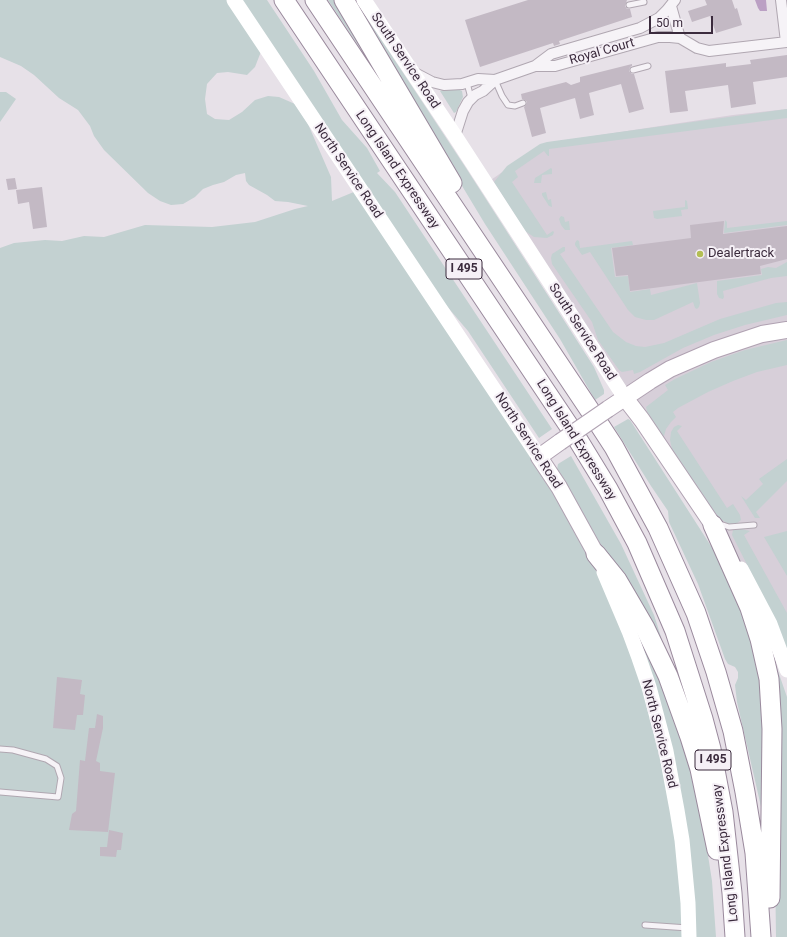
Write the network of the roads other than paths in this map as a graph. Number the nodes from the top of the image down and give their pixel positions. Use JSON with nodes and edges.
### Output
{"nodes":[{"id":1,"x":234,"y":0,"type":"edge"},
{"id":2,"x":284,"y":0,"type":"edge"},
{"id":3,"x":315,"y":0,"type":"edge"},
{"id":4,"x":344,"y":0,"type":"edge"},
{"id":5,"x":364,"y":0,"type":"edge"},
{"id":6,"x":781,"y":0,"type":"edge"},
{"id":7,"x":644,"y":2,"type":"dead end"},
{"id":8,"x":673,"y":3,"type":"edge"},
{"id":9,"x":629,"y":5,"type":"dead end"},
{"id":10,"x":680,"y":38,"type":"junction"},
{"id":11,"x":786,"y":42,"type":"edge"},
{"id":12,"x":535,"y":66,"type":"junction"},
{"id":13,"x":648,"y":66,"type":"dead end"},
{"id":14,"x":633,"y":70,"type":"dead end"},
{"id":15,"x":412,"y":72,"type":"junction"},
{"id":16,"x":495,"y":80,"type":"junction"},
{"id":17,"x":467,"y":83,"type":"junction"},
{"id":18,"x":471,"y":98,"type":"junction"},
{"id":19,"x":523,"y":103,"type":"dead end"},
{"id":20,"x":455,"y":136,"type":"junction"},
{"id":21,"x":484,"y":251,"type":"junction"},
{"id":22,"x":787,"y":330,"type":"edge"},
{"id":23,"x":625,"y":398,"type":"junction"},
{"id":24,"x":539,"y":457,"type":"junction"},
{"id":25,"x":711,"y":523,"type":"junction"},
{"id":26,"x":754,"y":525,"type":"dead end"},
{"id":27,"x":596,"y":554,"type":"junction"},
{"id":28,"x":787,"y":670,"type":"edge"},
{"id":29,"x":0,"y":749,"type":"edge"},
{"id":30,"x":0,"y":792,"type":"edge"},
{"id":31,"x":732,"y":893,"type":"junction"},
{"id":32,"x":644,"y":925,"type":"dead end"},
{"id":33,"x":689,"y":933,"type":"edge"},
{"id":34,"x":735,"y":937,"type":"edge"},
{"id":35,"x":761,"y":937,"type":"edge"},
{"id":36,"x":768,"y":937,"type":"edge"}],
"edges":[{"from":1,"to":24,"type":"main road","name":"North Service Road"},
{"from":2,"to":31,"type":"highway","name":"Long Island Expressway","number":"I 495"},
{"from":3,"to":21,"type":"highway","name":"Long Island Expressway","number":"I 495"},
{"from":4,"to":21,"type":"highway"},
{"from":5,"to":15,"type":"main road","name":"South Service Road"},
{"from":6,"to":11,"type":"street","name":"Royal Court"},
{"from":7,"to":9,"type":"lane"},
{"from":8,"to":10,"type":"street"},
{"from":8,"to":12,"type":"street","name":"Royal Court"},
{"from":10,"to":11,"type":"street","name":"Royal Court"},
{"from":10,"to":12,"type":"street","name":"Royal Court"},
{"from":12,"to":16,"type":"street","name":"Royal Court"},
{"from":13,"to":14,"type":"lane"},
{"from":15,"to":17,"type":"street"},
{"from":15,"to":20,"type":"main road","name":"South Service Road"},
{"from":16,"to":17,"type":"street"},
{"from":16,"to":18,"type":"street"},
{"from":16,"to":19,"type":"lane"},
{"from":17,"to":18,"type":"lane"},
{"from":18,"to":20,"type":"street"},
{"from":20,"to":23,"type":"main road","name":"South Service Road"},
{"from":21,"to":35,"type":"highway","name":"Long Island Expressway","number":"I 495"},
{"from":22,"to":23,"type":"main road"},
{"from":23,"to":24,"type":"main road","bridge":true},
{"from":23,"to":25,"type":"main road","name":"South Service Road"},
{"from":24,"to":27,"type":"main road","name":"North Service Road"},
{"from":25,"to":26,"type":"lane"},
{"from":25,"to":28,"type":"main road","name":"South Service Road"},
{"from":25,"to":36,"type":"highway"},
{"from":27,"to":31,"type":"highway"},
{"from":27,"to":33,"type":"main road","name":"North Service Road"},
{"from":29,"to":30,"type":"lane"},
{"from":31,"to":34,"type":"highway","name":"Long Island Expressway","number":"I 495"},
{"from":32,"to":33,"type":"lane"}]}
